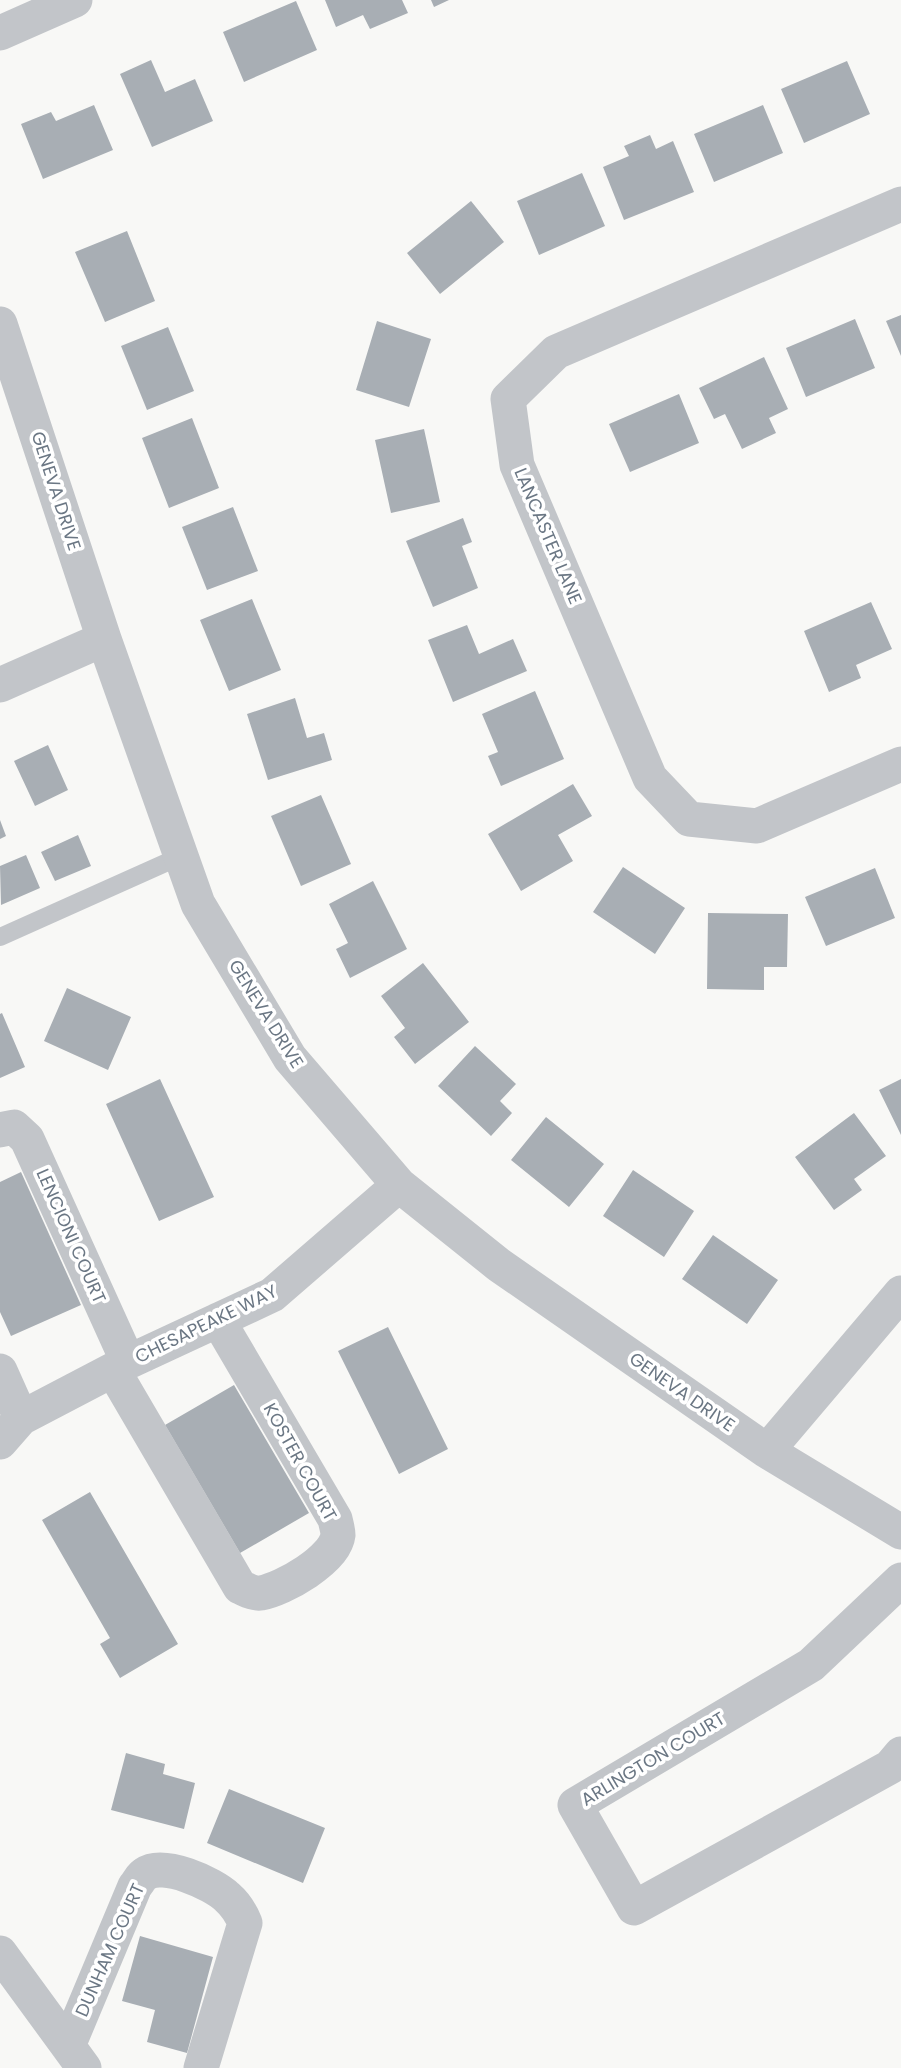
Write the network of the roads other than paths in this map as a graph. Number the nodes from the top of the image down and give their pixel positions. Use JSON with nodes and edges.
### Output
{"nodes":[{"id":1,"x":75,"y":0,"type":"edge"},
{"id":2,"x":0,"y":33,"type":"edge"},
{"id":3,"x":901,"y":204,"type":"edge"},
{"id":4,"x":0,"y":324,"type":"edge"},
{"id":5,"x":104,"y":639,"type":"junction"},
{"id":6,"x":0,"y":685,"type":"edge"},
{"id":7,"x":901,"y":764,"type":"edge"},
{"id":8,"x":181,"y":856,"type":"junction"},
{"id":9,"x":0,"y":937,"type":"edge"},
{"id":10,"x":0,"y":1130,"type":"edge"},
{"id":11,"x":399,"y":1185,"type":"junction"},
{"id":12,"x":901,"y":1293,"type":"edge"},
{"id":13,"x":218,"y":1320,"type":"junction"},
{"id":14,"x":121,"y":1366,"type":"junction"},
{"id":15,"x":0,"y":1371,"type":"edge"},
{"id":16,"x":10,"y":1431,"type":"edge"},
{"id":17,"x":766,"y":1451,"type":"junction"},
{"id":18,"x":901,"y":1532,"type":"edge"},
{"id":19,"x":901,"y":1580,"type":"edge"},
{"id":20,"x":901,"y":1754,"type":"edge"},
{"id":21,"x":0,"y":1953,"type":"edge"},
{"id":22,"x":76,"y":2057,"type":"edge"},
{"id":23,"x":201,"y":2068,"type":"edge"}],
"edges":[{"from":1,"to":2,"type":"street"},
{"from":3,"to":7,"type":"street","name":"LANCASTER LANE"},
{"from":4,"to":5,"type":"street","name":"GENEVA DRIVE"},
{"from":5,"to":6,"type":"street"},
{"from":5,"to":8,"type":"street","name":"GENEVA DRIVE"},
{"from":8,"to":9,"type":"lane"},
{"from":8,"to":11,"type":"street","name":"GENEVA DRIVE"},
{"from":10,"to":14,"type":"street","name":"LENCIONI COURT"},
{"from":11,"to":13,"type":"street","name":"CHESAPEAKE WAY"},
{"from":11,"to":17,"type":"street","name":"GENEVA DRIVE"},
{"from":12,"to":17,"type":"street"},
{"from":13,"to":14,"type":"street","name":"CHESAPEAKE WAY"},
{"from":13,"to":14,"type":"street","name":"KOSTER COURT"},
{"from":14,"to":16,"type":"street","name":"CHESAPEAKE WAY"},
{"from":15,"to":16,"type":"street"},
{"from":17,"to":18,"type":"street","name":"GENEVA DRIVE"},
{"from":19,"to":20,"type":"street","name":"ARLINGTON COURT"},
{"from":21,"to":22,"type":"street"},
{"from":22,"to":23,"type":"street","name":"DUNHAM COURT"}]}
